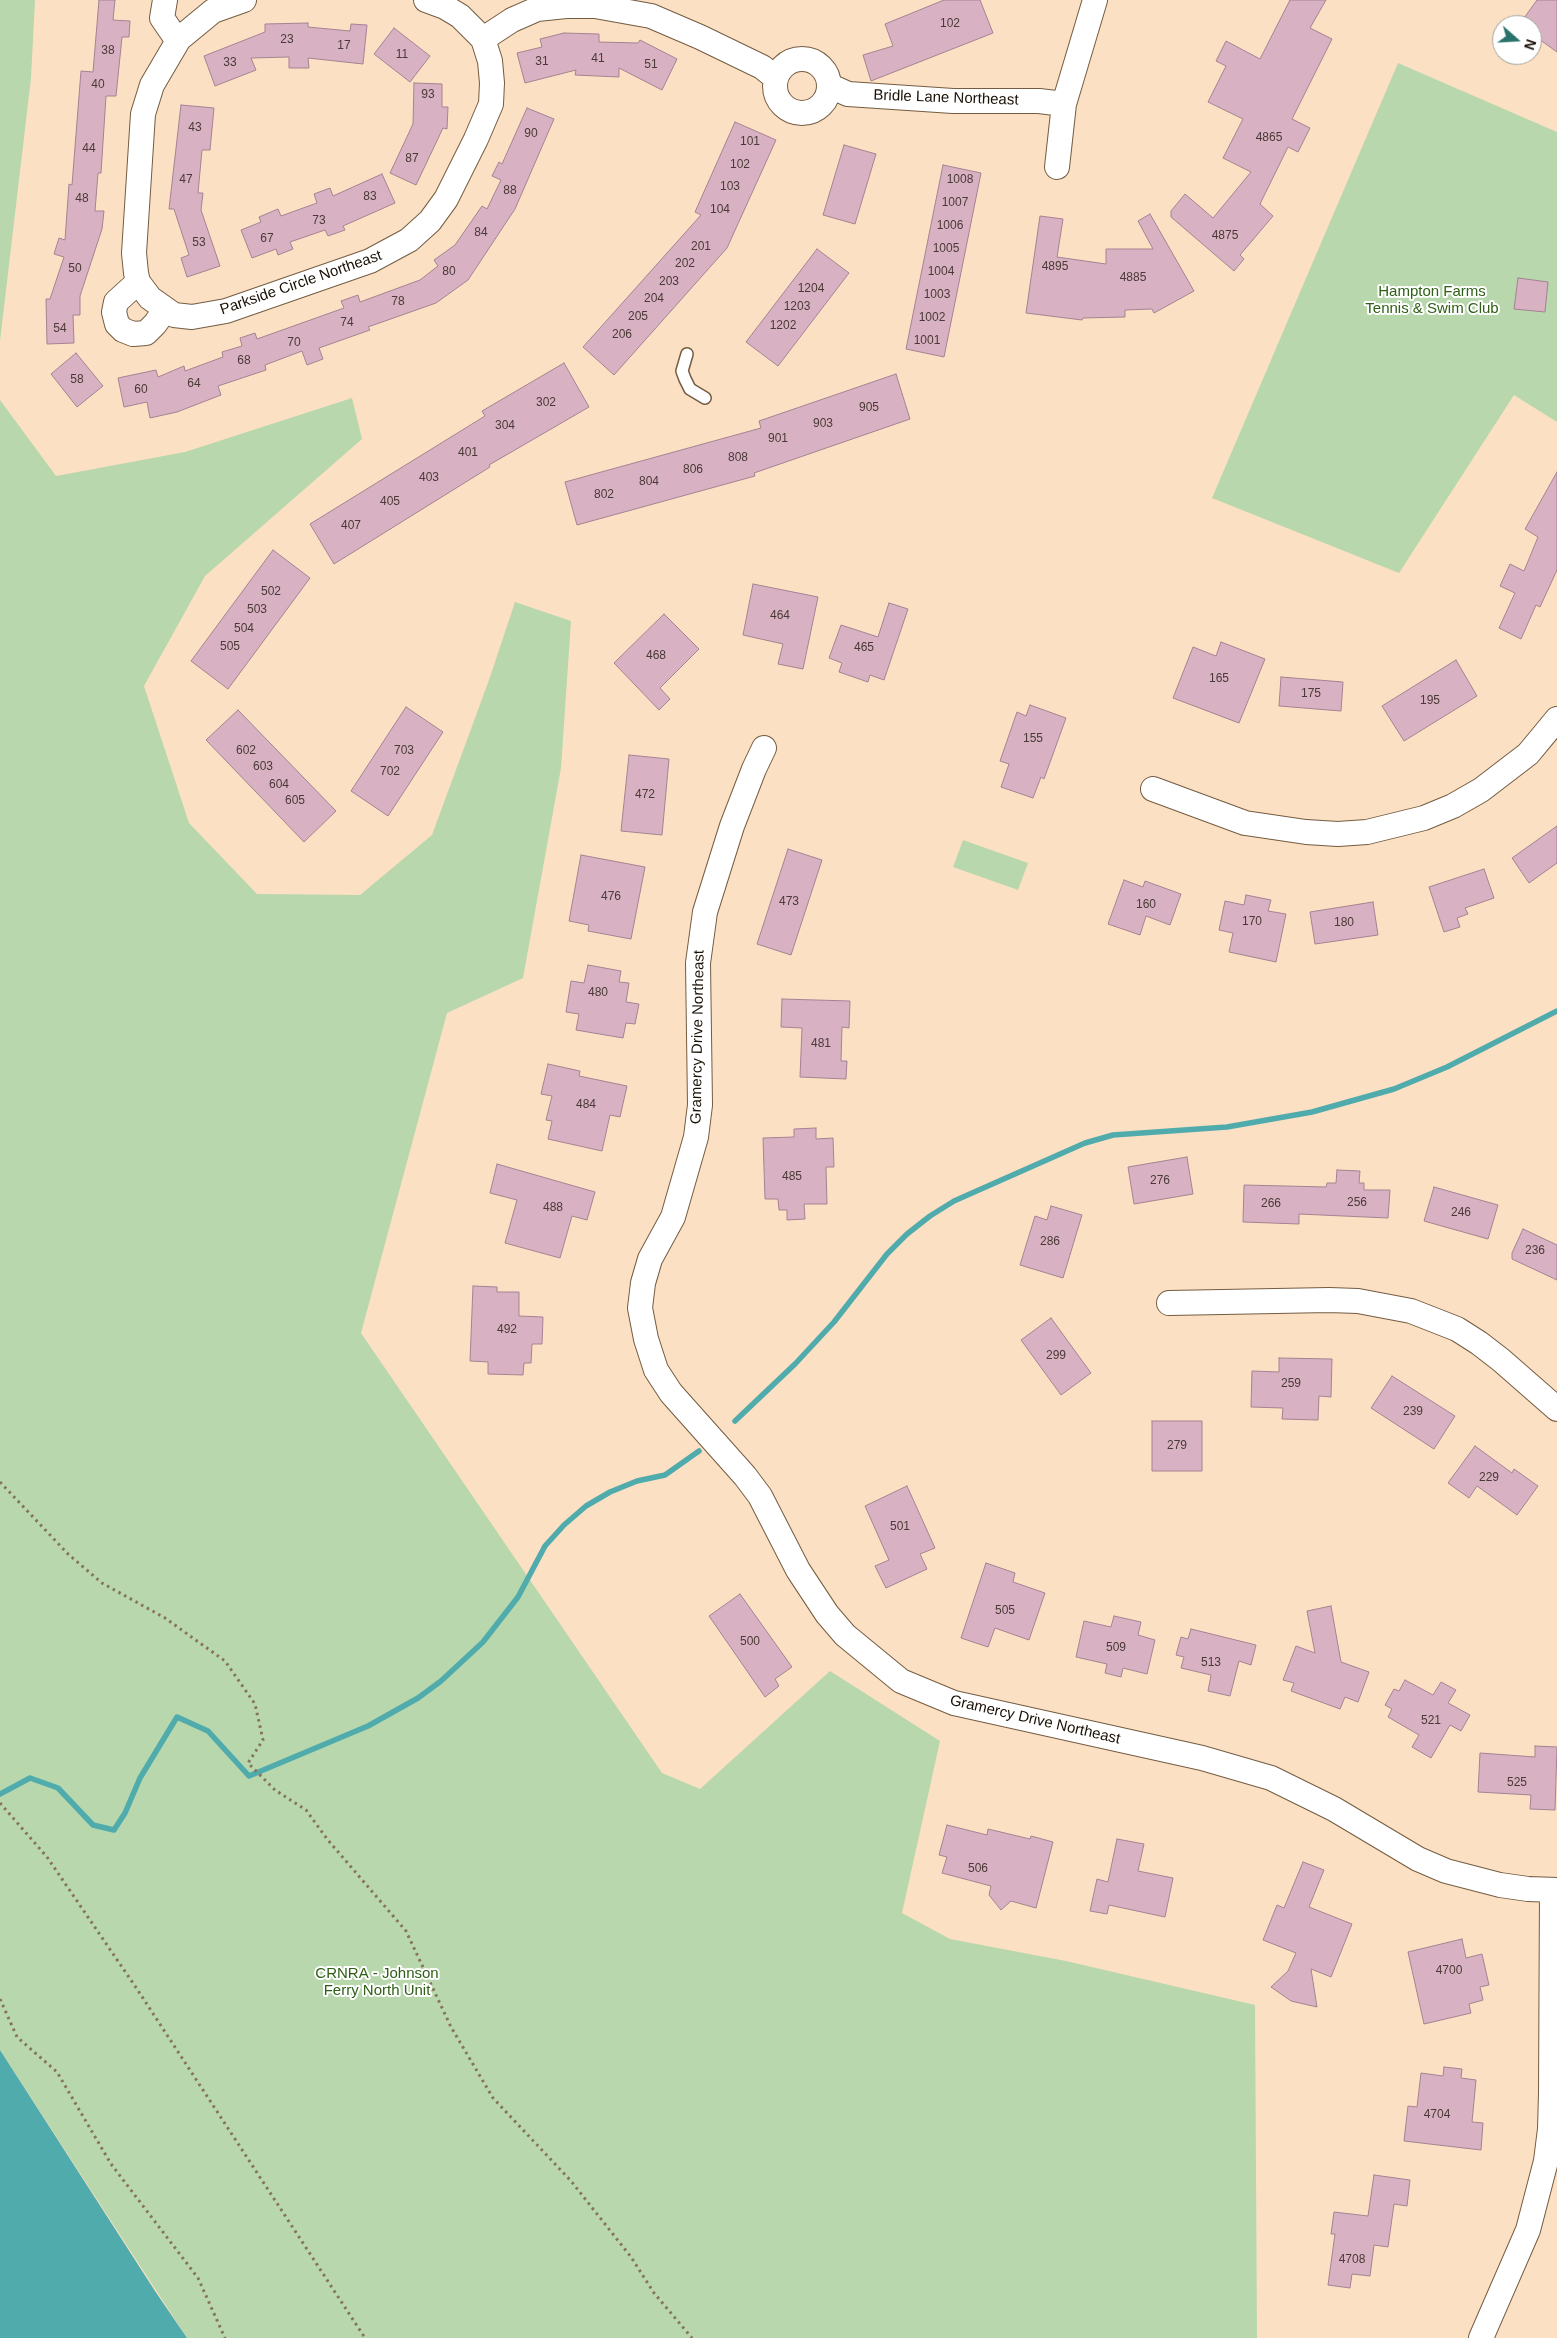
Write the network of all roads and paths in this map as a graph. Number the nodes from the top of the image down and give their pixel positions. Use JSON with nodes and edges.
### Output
{"nodes":[{"id":1,"x":165,"y":0,"type":"edge"},
{"id":2,"x":244,"y":0,"type":"edge"},
{"id":3,"x":426,"y":0,"type":"edge"},
{"id":4,"x":1095,"y":0,"type":"edge"},
{"id":5,"x":210,"y":6,"type":"edge"},
{"id":6,"x":179,"y":39,"type":"junction"},
{"id":7,"x":483,"y":39,"type":"junction"},
{"id":8,"x":776,"y":78,"type":"junction"},
{"id":9,"x":830,"y":86,"type":"junction"},
{"id":10,"x":1064,"y":104,"type":"junction"},
{"id":11,"x":1057,"y":167,"type":"dead end"},
{"id":12,"x":138,"y":282,"type":"junction"},
{"id":13,"x":164,"y":310,"type":"junction"},
{"id":14,"x":687,"y":354,"type":"dead end"},
{"id":15,"x":705,"y":398,"type":"dead end"},
{"id":16,"x":1557,"y":719,"type":"edge"},
{"id":17,"x":764,"y":748,"type":"dead end"},
{"id":18,"x":1153,"y":789,"type":"dead end"},
{"id":19,"x":1169,"y":1303,"type":"dead end"},
{"id":20,"x":1557,"y":1409,"type":"edge"},
{"id":21,"x":0,"y":1482,"type":"edge"},
{"id":22,"x":0,"y":1803,"type":"edge"},
{"id":23,"x":1554,"y":1890,"type":"edge"},
{"id":24,"x":0,"y":1999,"type":"edge"},
{"id":25,"x":225,"y":2338,"type":"edge"},
{"id":26,"x":364,"y":2338,"type":"edge"},
{"id":27,"x":692,"y":2338,"type":"edge"},
{"id":28,"x":1481,"y":2338,"type":"edge"}],
"edges":[{"from":1,"to":6,"type":"street"},
{"from":2,"to":5,"type":"street"},
{"from":3,"to":7,"type":"street","name":"Parkside Circle Northeast"},
{"from":4,"to":10,"type":"street"},
{"from":5,"to":6,"type":"street"},
{"from":6,"to":12,"type":"street"},
{"from":7,"to":8,"type":"street"},
{"from":7,"to":13,"type":"street","name":"Parkside Circle Northeast"},
{"from":8,"to":9,"type":"street"},
{"from":8,"to":9,"type":"street"},
{"from":9,"to":10,"type":"street","name":"Bridle Lane Northeast"},
{"from":10,"to":11,"type":"street"},
{"from":12,"to":13,"type":"street","name":"Parkside Circle Northeast"},
{"from":12,"to":13,"type":"street"},
{"from":14,"to":15,"type":"lane"},
{"from":16,"to":18,"type":"street"},
{"from":17,"to":23,"type":"street","name":"Gramercy Drive Northeast"},
{"from":19,"to":20,"type":"street"},
{"from":21,"to":27,"type":"path"},
{"from":22,"to":26,"type":"path"},
{"from":23,"to":28,"type":"street"},
{"from":24,"to":25,"type":"path"}]}
